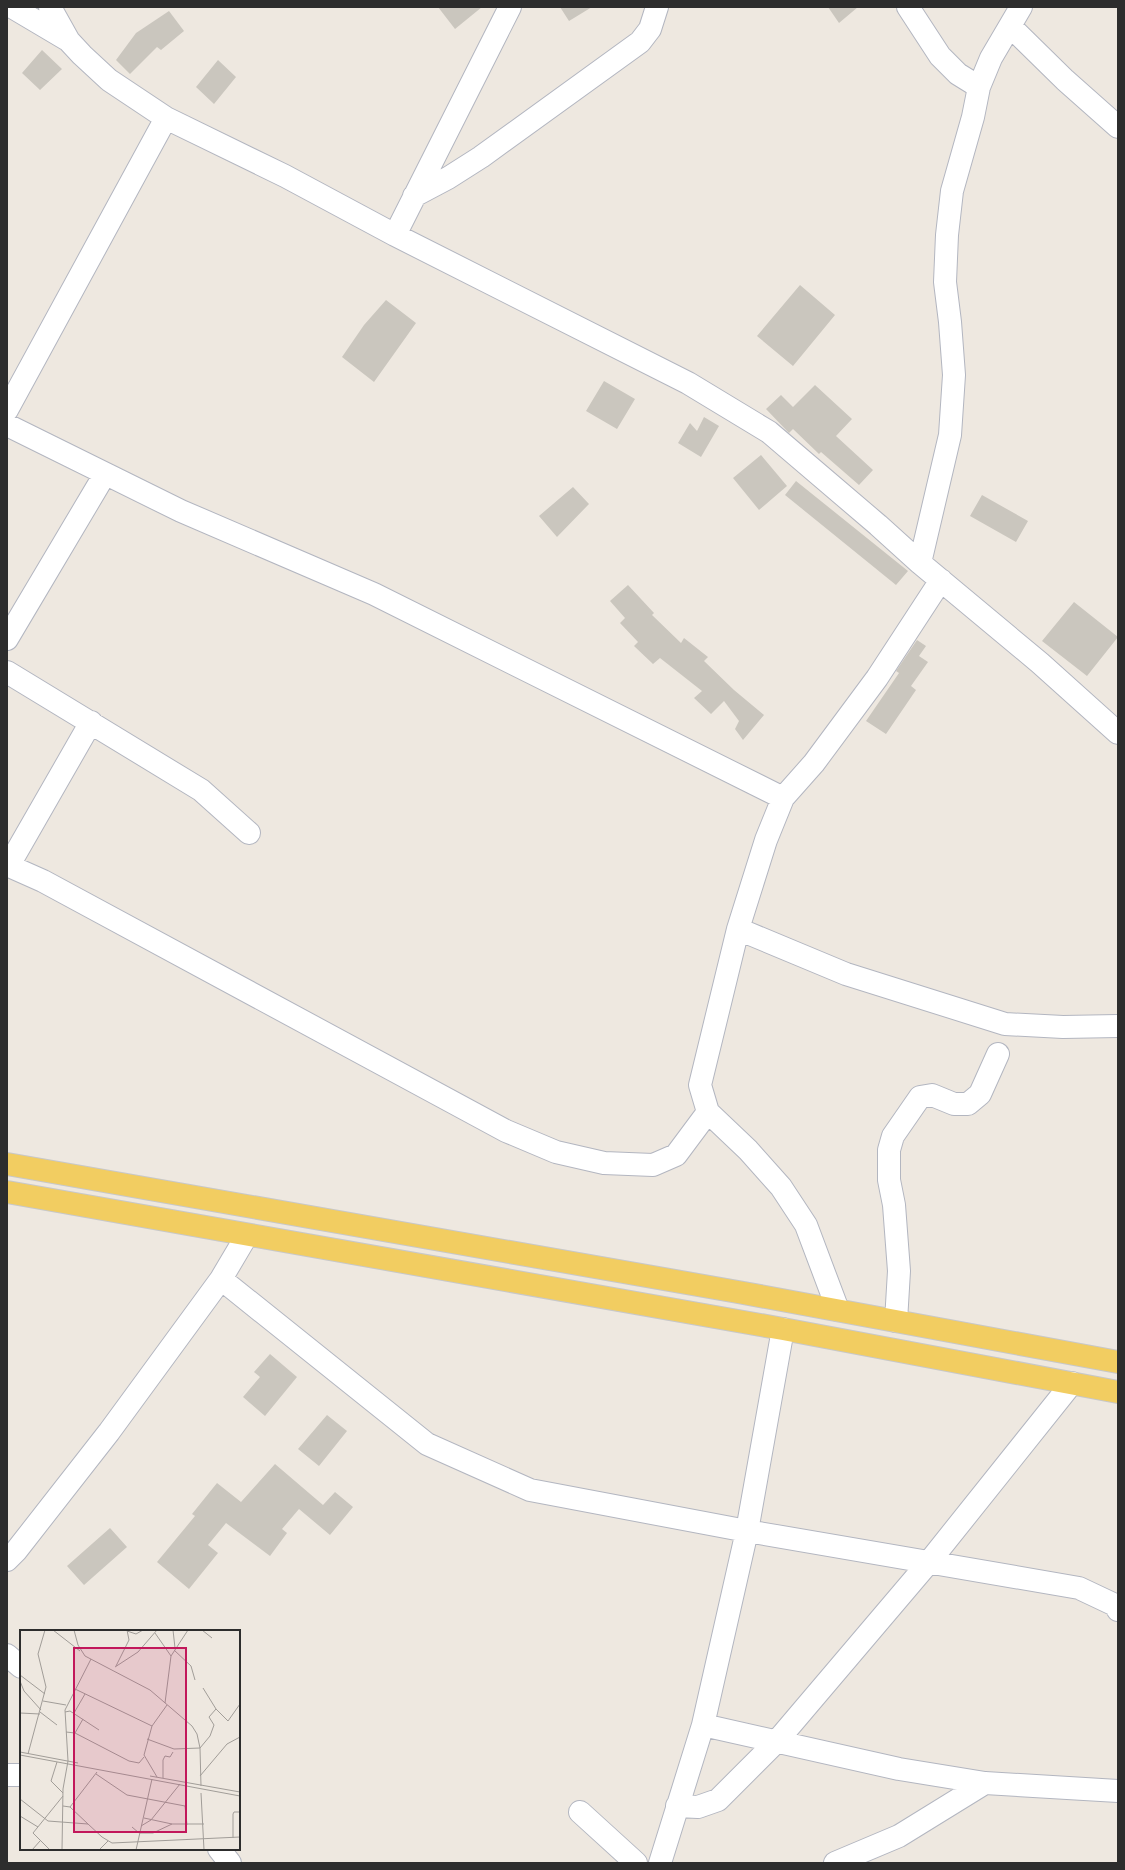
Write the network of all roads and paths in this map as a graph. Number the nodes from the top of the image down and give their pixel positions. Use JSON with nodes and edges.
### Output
{"nodes":[{"id":1,"x":12,"y":7,"type":"edge"},
{"id":2,"x":50,"y":7,"type":"edge"},
{"id":3,"x":510,"y":7,"type":"edge"},
{"id":4,"x":657,"y":7,"type":"edge"},
{"id":5,"x":908,"y":7,"type":"edge"},
{"id":6,"x":1017,"y":13,"type":"edge"},
{"id":7,"x":69,"y":41,"type":"junction"},
{"id":8,"x":979,"y":87,"type":"junction"},
{"id":9,"x":166,"y":118,"type":"junction"},
{"id":10,"x":1118,"y":127,"type":"edge"},
{"id":11,"x":414,"y":196,"type":"junction"},
{"id":12,"x":395,"y":235,"type":"junction"},
{"id":13,"x":7,"y":410,"type":"edge"},
{"id":14,"x":7,"y":424,"type":"edge"},
{"id":15,"x":105,"y":474,"type":"junction"},
{"id":16,"x":920,"y":563,"type":"junction"},
{"id":17,"x":941,"y":580,"type":"junction"},
{"id":18,"x":7,"y":638,"type":"edge"},
{"id":19,"x":7,"y":672,"type":"edge"},
{"id":20,"x":91,"y":722,"type":"junction"},
{"id":21,"x":1118,"y":733,"type":"edge"},
{"id":22,"x":783,"y":798,"type":"junction"},
{"id":23,"x":248,"y":833,"type":"dead end"},
{"id":24,"x":8,"y":865,"type":"edge"},
{"id":25,"x":738,"y":929,"type":"junction"},
{"id":26,"x":1118,"y":1026,"type":"edge"},
{"id":27,"x":998,"y":1054,"type":"dead end"},
{"id":28,"x":708,"y":1112,"type":"junction"},
{"id":29,"x":7,"y":1164,"type":"edge"},
{"id":30,"x":7,"y":1192,"type":"edge"},
{"id":31,"x":247,"y":1235,"type":"junction"},
{"id":32,"x":221,"y":1279,"type":"junction"},
{"id":33,"x":838,"y":1310,"type":"junction"},
{"id":34,"x":896,"y":1321,"type":"junction"},
{"id":35,"x":783,"y":1329,"type":"junction"},
{"id":36,"x":1118,"y":1362,"type":"edge"},
{"id":37,"x":1072,"y":1383,"type":"junction"},
{"id":38,"x":1118,"y":1392,"type":"edge"},
{"id":39,"x":747,"y":1531,"type":"junction"},
{"id":40,"x":7,"y":1560,"type":"edge"},
{"id":41,"x":929,"y":1562,"type":"junction"},
{"id":42,"x":1118,"y":1610,"type":"edge"},
{"id":43,"x":7,"y":1655,"type":"edge"},
{"id":44,"x":20,"y":1665,"type":"edge"},
{"id":45,"x":704,"y":1725,"type":"junction"},
{"id":46,"x":777,"y":1741,"type":"junction"},
{"id":47,"x":7,"y":1775,"type":"edge"},
{"id":48,"x":20,"y":1775,"type":"edge"},
{"id":49,"x":985,"y":1783,"type":"junction"},
{"id":50,"x":1118,"y":1791,"type":"edge"},
{"id":51,"x":677,"y":1806,"type":"junction"},
{"id":52,"x":580,"y":1812,"type":"dead end"},
{"id":53,"x":220,"y":1850,"type":"edge"},
{"id":54,"x":230,"y":1863,"type":"edge"},
{"id":55,"x":636,"y":1863,"type":"edge"},
{"id":56,"x":660,"y":1863,"type":"edge"},
{"id":57,"x":835,"y":1863,"type":"edge"}],
"edges":[{"from":1,"to":7,"type":"street"},
{"from":2,"to":7,"type":"street"},
{"from":3,"to":11,"type":"street"},
{"from":4,"to":11,"type":"street"},
{"from":5,"to":8,"type":"street"},
{"from":6,"to":8,"type":"street"},
{"from":6,"to":10,"type":"street"},
{"from":7,"to":9,"type":"street"},
{"from":8,"to":16,"type":"street"},
{"from":9,"to":12,"type":"street"},
{"from":9,"to":13,"type":"street"},
{"from":11,"to":12,"type":"street"},
{"from":12,"to":16,"type":"street"},
{"from":14,"to":15,"type":"street"},
{"from":15,"to":18,"type":"street"},
{"from":15,"to":22,"type":"street"},
{"from":16,"to":17,"type":"street"},
{"from":17,"to":21,"type":"street"},
{"from":17,"to":22,"type":"street"},
{"from":19,"to":20,"type":"street"},
{"from":20,"to":23,"type":"street"},
{"from":20,"to":24,"type":"street"},
{"from":22,"to":25,"type":"street"},
{"from":24,"to":28,"type":"street"},
{"from":25,"to":26,"type":"street"},
{"from":25,"to":28,"type":"street"},
{"from":27,"to":34,"type":"street"},
{"from":28,"to":33,"type":"street"},
{"from":29,"to":33,"type":"main road"},
{"from":30,"to":31,"type":"main road"},
{"from":31,"to":32,"type":"street"},
{"from":31,"to":35,"type":"main road"},
{"from":32,"to":39,"type":"street"},
{"from":32,"to":40,"type":"street"},
{"from":33,"to":34,"type":"main road"},
{"from":34,"to":36,"type":"main road"},
{"from":35,"to":37,"type":"main road"},
{"from":35,"to":39,"type":"street"},
{"from":37,"to":38,"type":"main road"},
{"from":37,"to":41,"type":"street"},
{"from":39,"to":41,"type":"street"},
{"from":39,"to":45,"type":"street"},
{"from":41,"to":42,"type":"street"},
{"from":41,"to":46,"type":"street"},
{"from":43,"to":44,"type":"street"},
{"from":45,"to":46,"type":"street"},
{"from":45,"to":51,"type":"street"},
{"from":46,"to":49,"type":"street"},
{"from":46,"to":51,"type":"street"},
{"from":47,"to":48,"type":"street"},
{"from":49,"to":50,"type":"street"},
{"from":49,"to":57,"type":"street"},
{"from":51,"to":56,"type":"street"},
{"from":52,"to":55,"type":"street"},
{"from":53,"to":54,"type":"street"}]}
